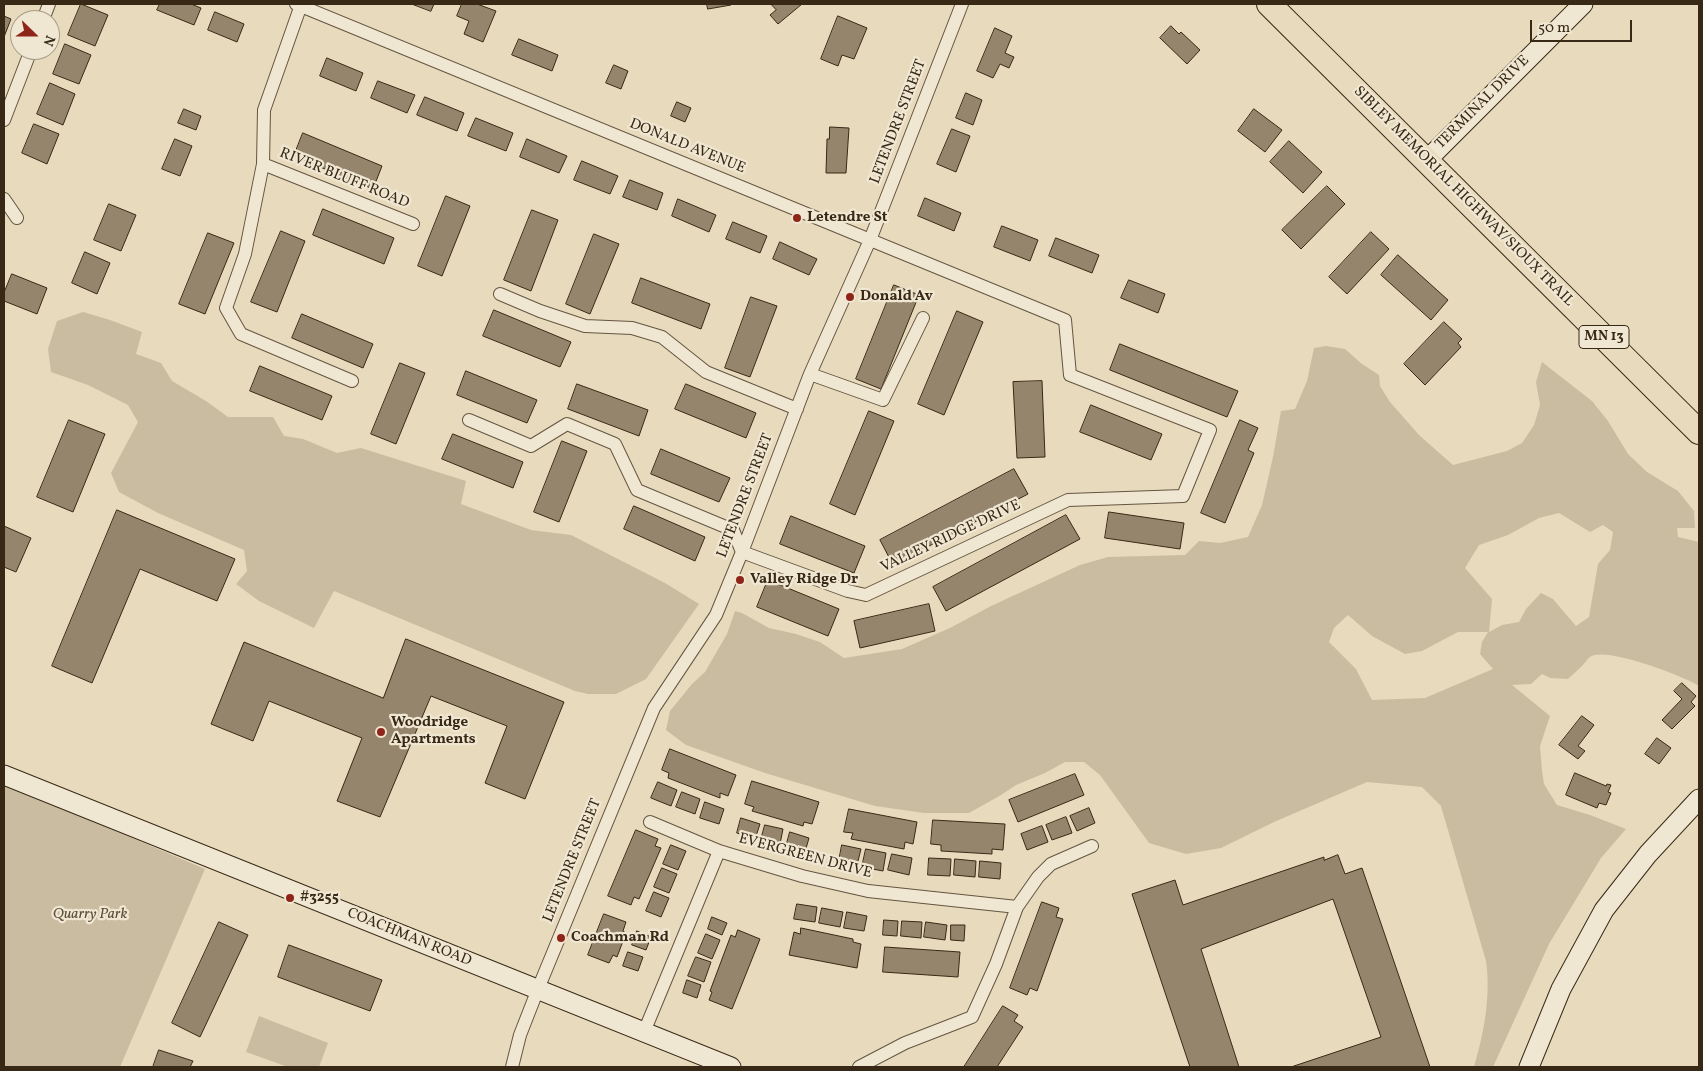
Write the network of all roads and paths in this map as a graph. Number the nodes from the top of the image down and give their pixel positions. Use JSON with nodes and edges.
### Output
{"nodes":[{"id":1,"x":1269,"y":4,"type":"edge"},
{"id":2,"x":1583,"y":4,"type":"edge"},
{"id":3,"x":298,"y":5,"type":"edge"},
{"id":4,"x":958,"y":5,"type":"edge"},
{"id":5,"x":27,"y":60,"type":"edge"},
{"id":6,"x":4,"y":120,"type":"edge"},
{"id":7,"x":1426,"y":161,"type":"junction"},
{"id":8,"x":263,"y":164,"type":"junction"},
{"id":9,"x":4,"y":199,"type":"edge"},
{"id":10,"x":17,"y":218,"type":"dead end"},
{"id":11,"x":413,"y":224,"type":"dead end"},
{"id":12,"x":870,"y":240,"type":"junction"},
{"id":13,"x":500,"y":294,"type":"dead end"},
{"id":14,"x":923,"y":318,"type":"dead end"},
{"id":15,"x":1065,"y":320,"type":"joint"},
{"id":16,"x":810,"y":374,"type":"junction"},
{"id":17,"x":352,"y":381,"type":"dead end"},
{"id":18,"x":797,"y":409,"type":"junction"},
{"id":19,"x":469,"y":420,"type":"dead end"},
{"id":20,"x":1699,"y":431,"type":"edge"},
{"id":21,"x":742,"y":552,"type":"junction"},
{"id":22,"x":4,"y":775,"type":"edge"},
{"id":23,"x":1699,"y":799,"type":"edge"},
{"id":24,"x":650,"y":822,"type":"dead end"},
{"id":25,"x":1092,"y":846,"type":"dead end"},
{"id":26,"x":719,"y":851,"type":"junction"},
{"id":27,"x":1017,"y":907,"type":"junction"},
{"id":28,"x":538,"y":989,"type":"junction"},
{"id":29,"x":644,"y":1032,"type":"junction"},
{"id":30,"x":512,"y":1067,"type":"edge"},
{"id":31,"x":731,"y":1067,"type":"edge"},
{"id":32,"x":860,"y":1067,"type":"edge"},
{"id":33,"x":1529,"y":1067,"type":"edge"}],
"edges":[{"from":1,"to":7,"type":"highway","name":"SIBLEY MEMORIAL HIGHWAY/SIOUX TRAIL","number":"MN 13"},
{"from":2,"to":7,"type":"street","name":"TERMINAL DRIVE"},
{"from":3,"to":8,"type":"street"},
{"from":3,"to":12,"type":"street","name":"DONALD AVENUE"},
{"from":4,"to":12,"type":"street","name":"LETENDRE STREET"},
{"from":5,"to":6,"type":"street"},
{"from":7,"to":20,"type":"highway","name":"SIBLEY MEMORIAL HIGHWAY/SIOUX TRAIL","number":"MN 13"},
{"from":8,"to":11,"type":"street","name":"RIVER BLUFF ROAD"},
{"from":8,"to":17,"type":"street"},
{"from":9,"to":10,"type":"street"},
{"from":12,"to":15,"type":"street","name":"DONALD AVENUE"},
{"from":12,"to":16,"type":"street","name":"LETENDRE STREET"},
{"from":13,"to":18,"type":"street"},
{"from":14,"to":16,"type":"street"},
{"from":15,"to":21,"type":"street","name":"VALLEY RIDGE DRIVE"},
{"from":16,"to":18,"type":"street","name":"LETENDRE STREET"},
{"from":18,"to":21,"type":"street","name":"LETENDRE STREET"},
{"from":19,"to":21,"type":"street"},
{"from":21,"to":28,"type":"street","name":"LETENDRE STREET"},
{"from":22,"to":28,"type":"street","name":"COACHMAN ROAD"},
{"from":23,"to":33,"type":"street"},
{"from":24,"to":26,"type":"street","name":"EVERGREEN DRIVE"},
{"from":25,"to":27,"type":"street"},
{"from":26,"to":27,"type":"street","name":"EVERGREEN DRIVE"},
{"from":26,"to":29,"type":"street"},
{"from":27,"to":32,"type":"street"},
{"from":28,"to":29,"type":"street","name":"COACHMAN ROAD"},
{"from":28,"to":30,"type":"street","name":"LETENDRE STREET"},
{"from":29,"to":31,"type":"street","name":"COACHMAN ROAD"}]}
